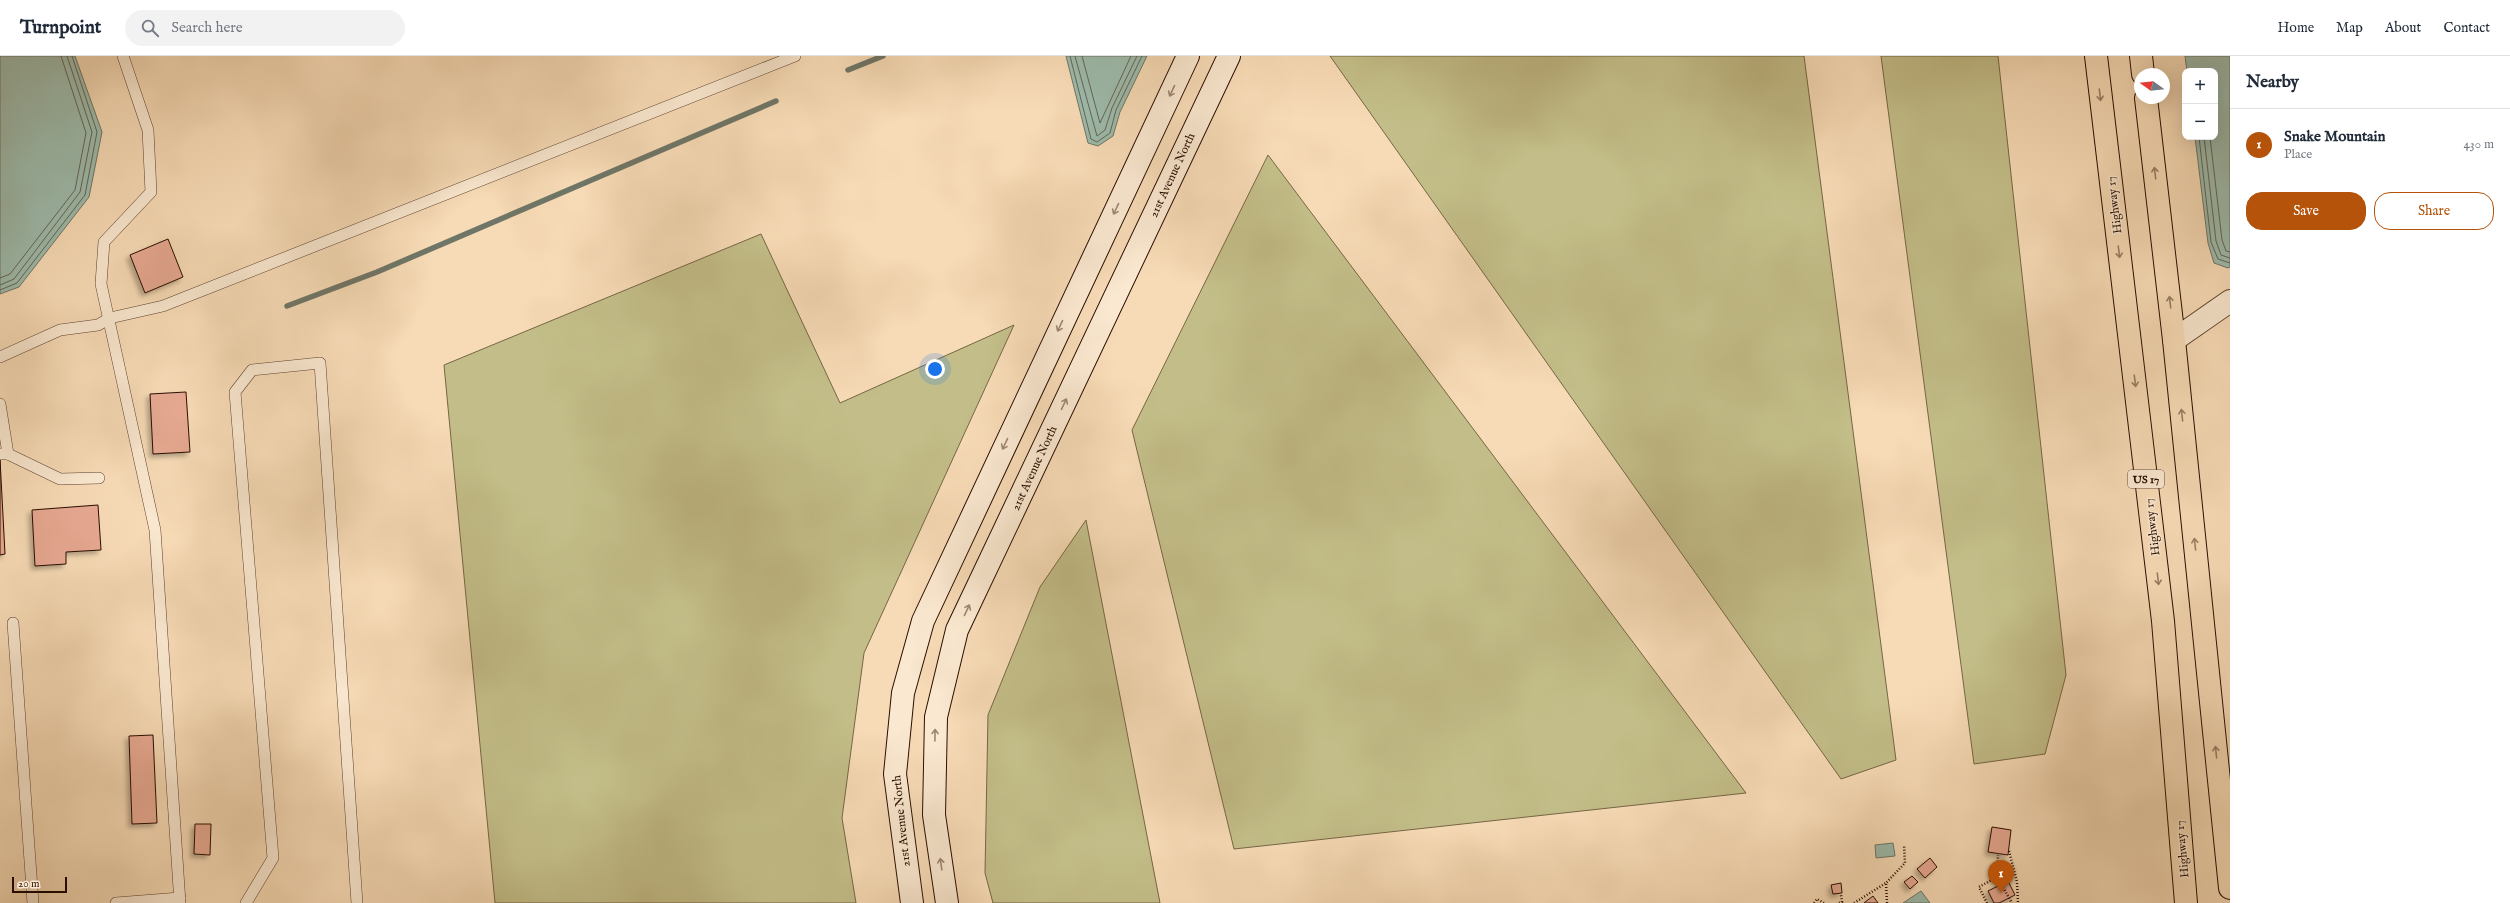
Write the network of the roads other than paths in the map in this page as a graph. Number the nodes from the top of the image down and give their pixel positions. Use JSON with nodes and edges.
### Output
{"nodes":[{"id":1,"x":122,"y":56,"type":"edge"},
{"id":2,"x":795,"y":56,"type":"edge"},
{"id":3,"x":1188,"y":56,"type":"edge"},
{"id":4,"x":1229,"y":56,"type":"edge"},
{"id":5,"x":2096,"y":56,"type":"edge"},
{"id":6,"x":2141,"y":56,"type":"edge"},
{"id":7,"x":2142,"y":68,"type":"edge"},
{"id":8,"x":2147,"y":104,"type":"edge"},
{"id":9,"x":2230,"y":301,"type":"edge"},
{"id":10,"x":110,"y":318,"type":"junction"},
{"id":11,"x":2174,"y":340,"type":"junction"},
{"id":12,"x":0,"y":357,"type":"edge"},
{"id":13,"x":0,"y":404,"type":"edge"},
{"id":14,"x":4,"y":454,"type":"edge"},
{"id":15,"x":99,"y":478,"type":"dead end"},
{"id":16,"x":13,"y":623,"type":"dead end"},
{"id":17,"x":2230,"y":888,"type":"edge"},
{"id":18,"x":180,"y":901,"type":"edge"},
{"id":19,"x":33,"y":903,"type":"edge"},
{"id":20,"x":116,"y":903,"type":"edge"},
{"id":21,"x":246,"y":903,"type":"edge"},
{"id":22,"x":357,"y":903,"type":"edge"},
{"id":23,"x":912,"y":903,"type":"edge"},
{"id":24,"x":947,"y":903,"type":"edge"},
{"id":25,"x":2186,"y":903,"type":"edge"}],
"edges":[{"from":1,"to":10,"type":"lane"},
{"from":2,"to":10,"type":"lane"},
{"from":3,"to":23,"type":"street","name":"21st Avenue North","one_way":true},
{"from":24,"to":4,"type":"street","name":"21st Avenue North","one_way":true},
{"from":5,"to":25,"type":"highway","name":"Highway 17","number":"US 17","one_way":true},
{"from":6,"to":7,"type":"highway"},
{"from":11,"to":8,"type":"highway","one_way":true},
{"from":9,"to":11,"type":"street"},
{"from":10,"to":12,"type":"lane"},
{"from":10,"to":18,"type":"lane"},
{"from":17,"to":11,"type":"highway","one_way":true},
{"from":13,"to":14,"type":"lane"},
{"from":14,"to":15,"type":"lane"},
{"from":16,"to":19,"type":"lane"},
{"from":18,"to":20,"type":"lane"},
{"from":21,"to":22,"type":"lane"}]}
